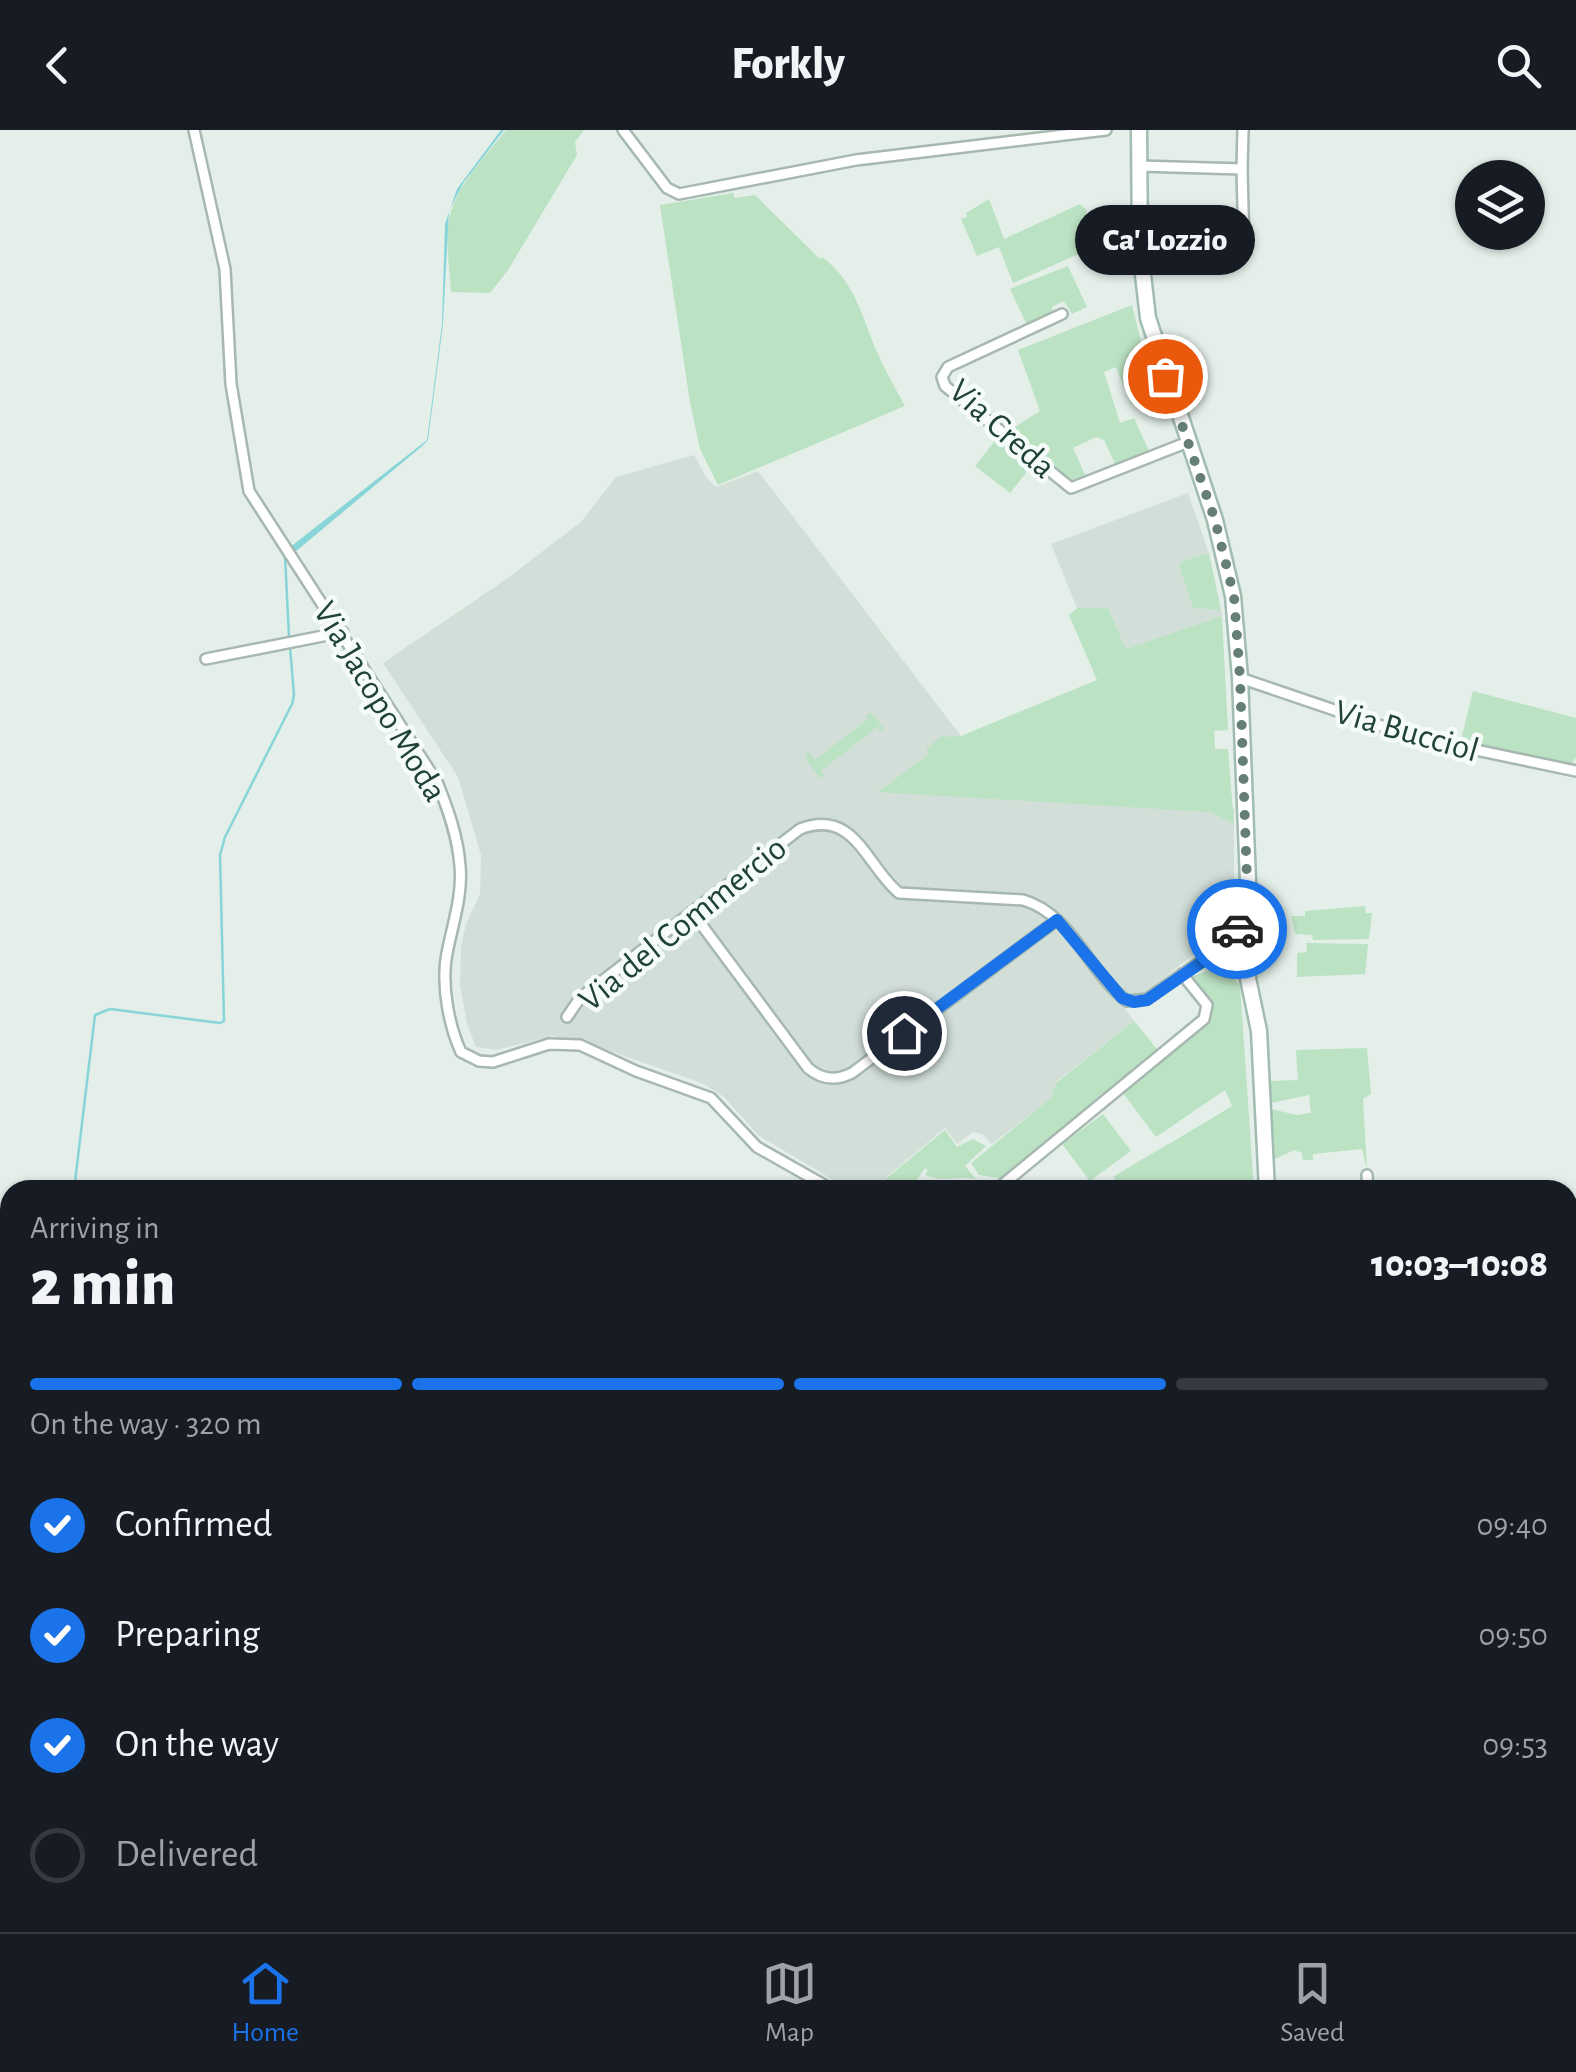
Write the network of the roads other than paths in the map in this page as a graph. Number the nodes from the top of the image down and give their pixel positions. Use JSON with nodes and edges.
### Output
{"nodes":[{"id":1,"x":194,"y":130,"type":"edge"},
{"id":2,"x":623,"y":130,"type":"edge"},
{"id":3,"x":1106,"y":130,"type":"edge"},
{"id":4,"x":1138,"y":130,"type":"edge"},
{"id":5,"x":1243,"y":130,"type":"edge"},
{"id":6,"x":1139,"y":166,"type":"junction"},
{"id":7,"x":1242,"y":169,"type":"junction"},
{"id":8,"x":1244,"y":248,"type":"dead end"},
{"id":9,"x":1062,"y":314,"type":"dead end"},
{"id":10,"x":1188,"y":442,"type":"junction"},
{"id":11,"x":343,"y":632,"type":"junction"},
{"id":12,"x":206,"y":659,"type":"dead end"},
{"id":13,"x":1240,"y":678,"type":"junction"},
{"id":14,"x":1576,"y":771,"type":"edge"},
{"id":15,"x":692,"y":912,"type":"junction"},
{"id":16,"x":1057,"y":920,"type":"junction"},
{"id":17,"x":1233,"y":955,"type":"junction"},
{"id":18,"x":1194,"y":967,"type":"junction"},
{"id":19,"x":1182,"y":974,"type":"junction"},
{"id":20,"x":567,"y":1017,"type":"dead end"},
{"id":21,"x":1367,"y":1175,"type":"dead end"},
{"id":22,"x":816,"y":1180,"type":"edge"},
{"id":23,"x":1008,"y":1180,"type":"edge"},
{"id":24,"x":1267,"y":1180,"type":"edge"},
{"id":25,"x":1367,"y":1180,"type":"edge"}],
"edges":[{"from":1,"to":11,"type":"street","name":"Via Jacopo Moda"},
{"from":2,"to":3,"type":"street"},
{"from":4,"to":6,"type":"main road"},
{"from":5,"to":7,"type":"street"},
{"from":6,"to":7,"type":"street"},
{"from":6,"to":10,"type":"main road"},
{"from":7,"to":8,"type":"street"},
{"from":9,"to":10,"type":"street","name":"Via Creda"},
{"from":10,"to":13,"type":"main road"},
{"from":11,"to":12,"type":"street"},
{"from":11,"to":22,"type":"street","name":"Via Jacopo Moda"},
{"from":13,"to":14,"type":"street","name":"Via Bucciol"},
{"from":13,"to":17,"type":"main road"},
{"from":15,"to":16,"type":"street","name":"Via del Commercio"},
{"from":15,"to":16,"type":"street"},
{"from":15,"to":20,"type":"street","name":"Via del Commercio"},
{"from":16,"to":19,"type":"street","name":"Via del Commercio"},
{"from":17,"to":18,"type":"street","name":"Via del Commercio"},
{"from":17,"to":18,"type":"street","name":"Via del Commercio"},
{"from":17,"to":24,"type":"main road"},
{"from":18,"to":19,"type":"street","name":"Via del Commercio"},
{"from":19,"to":23,"type":"street"},
{"from":21,"to":25,"type":"street"}]}
